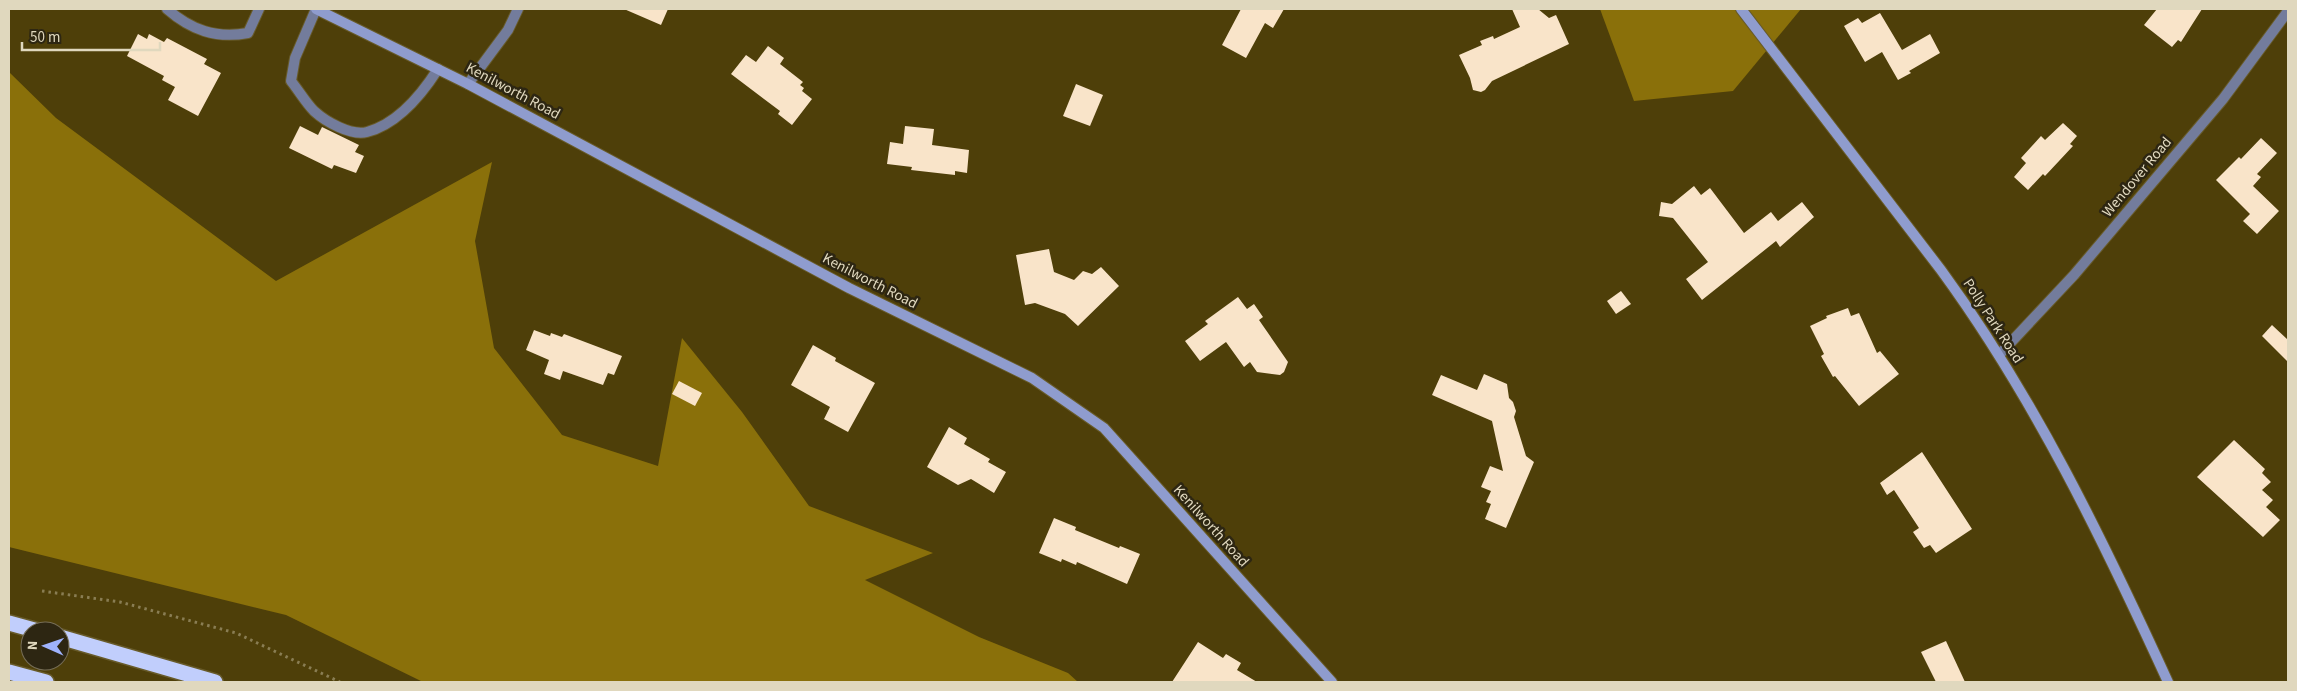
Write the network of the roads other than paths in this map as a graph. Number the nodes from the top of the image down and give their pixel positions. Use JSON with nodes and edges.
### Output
{"nodes":[{"id":1,"x":167,"y":9,"type":"edge"},
{"id":2,"x":259,"y":9,"type":"edge"},
{"id":3,"x":316,"y":9,"type":"edge"},
{"id":4,"x":518,"y":9,"type":"edge"},
{"id":5,"x":1742,"y":9,"type":"edge"},
{"id":6,"x":2288,"y":11,"type":"edge"},
{"id":7,"x":438,"y":69,"type":"junction"},
{"id":8,"x":468,"y":84,"type":"junction"},
{"id":9,"x":1999,"y":355,"type":"junction"},
{"id":10,"x":70,"y":640,"type":"edge"},
{"id":11,"x":9,"y":672,"type":"edge"},
{"id":12,"x":46,"y":682,"type":"edge"},
{"id":13,"x":215,"y":682,"type":"edge"},
{"id":14,"x":1332,"y":682,"type":"edge"},
{"id":15,"x":2168,"y":682,"type":"edge"}],
"edges":[{"from":1,"to":2,"type":"street"},
{"from":3,"to":7,"type":"street","name":"Kenilworth Road"},
{"from":3,"to":7,"type":"street"},
{"from":4,"to":8,"type":"street"},
{"from":5,"to":9,"type":"street","name":"Polly Park Road"},
{"from":6,"to":9,"type":"street","name":"Wendover Road"},
{"from":7,"to":8,"type":"street","name":"Kenilworth Road"},
{"from":8,"to":14,"type":"street","name":"Kenilworth Road"},
{"from":9,"to":15,"type":"street","name":"Polly Park Road"},
{"from":10,"to":13,"type":"highway"},
{"from":11,"to":12,"type":"highway"}]}
